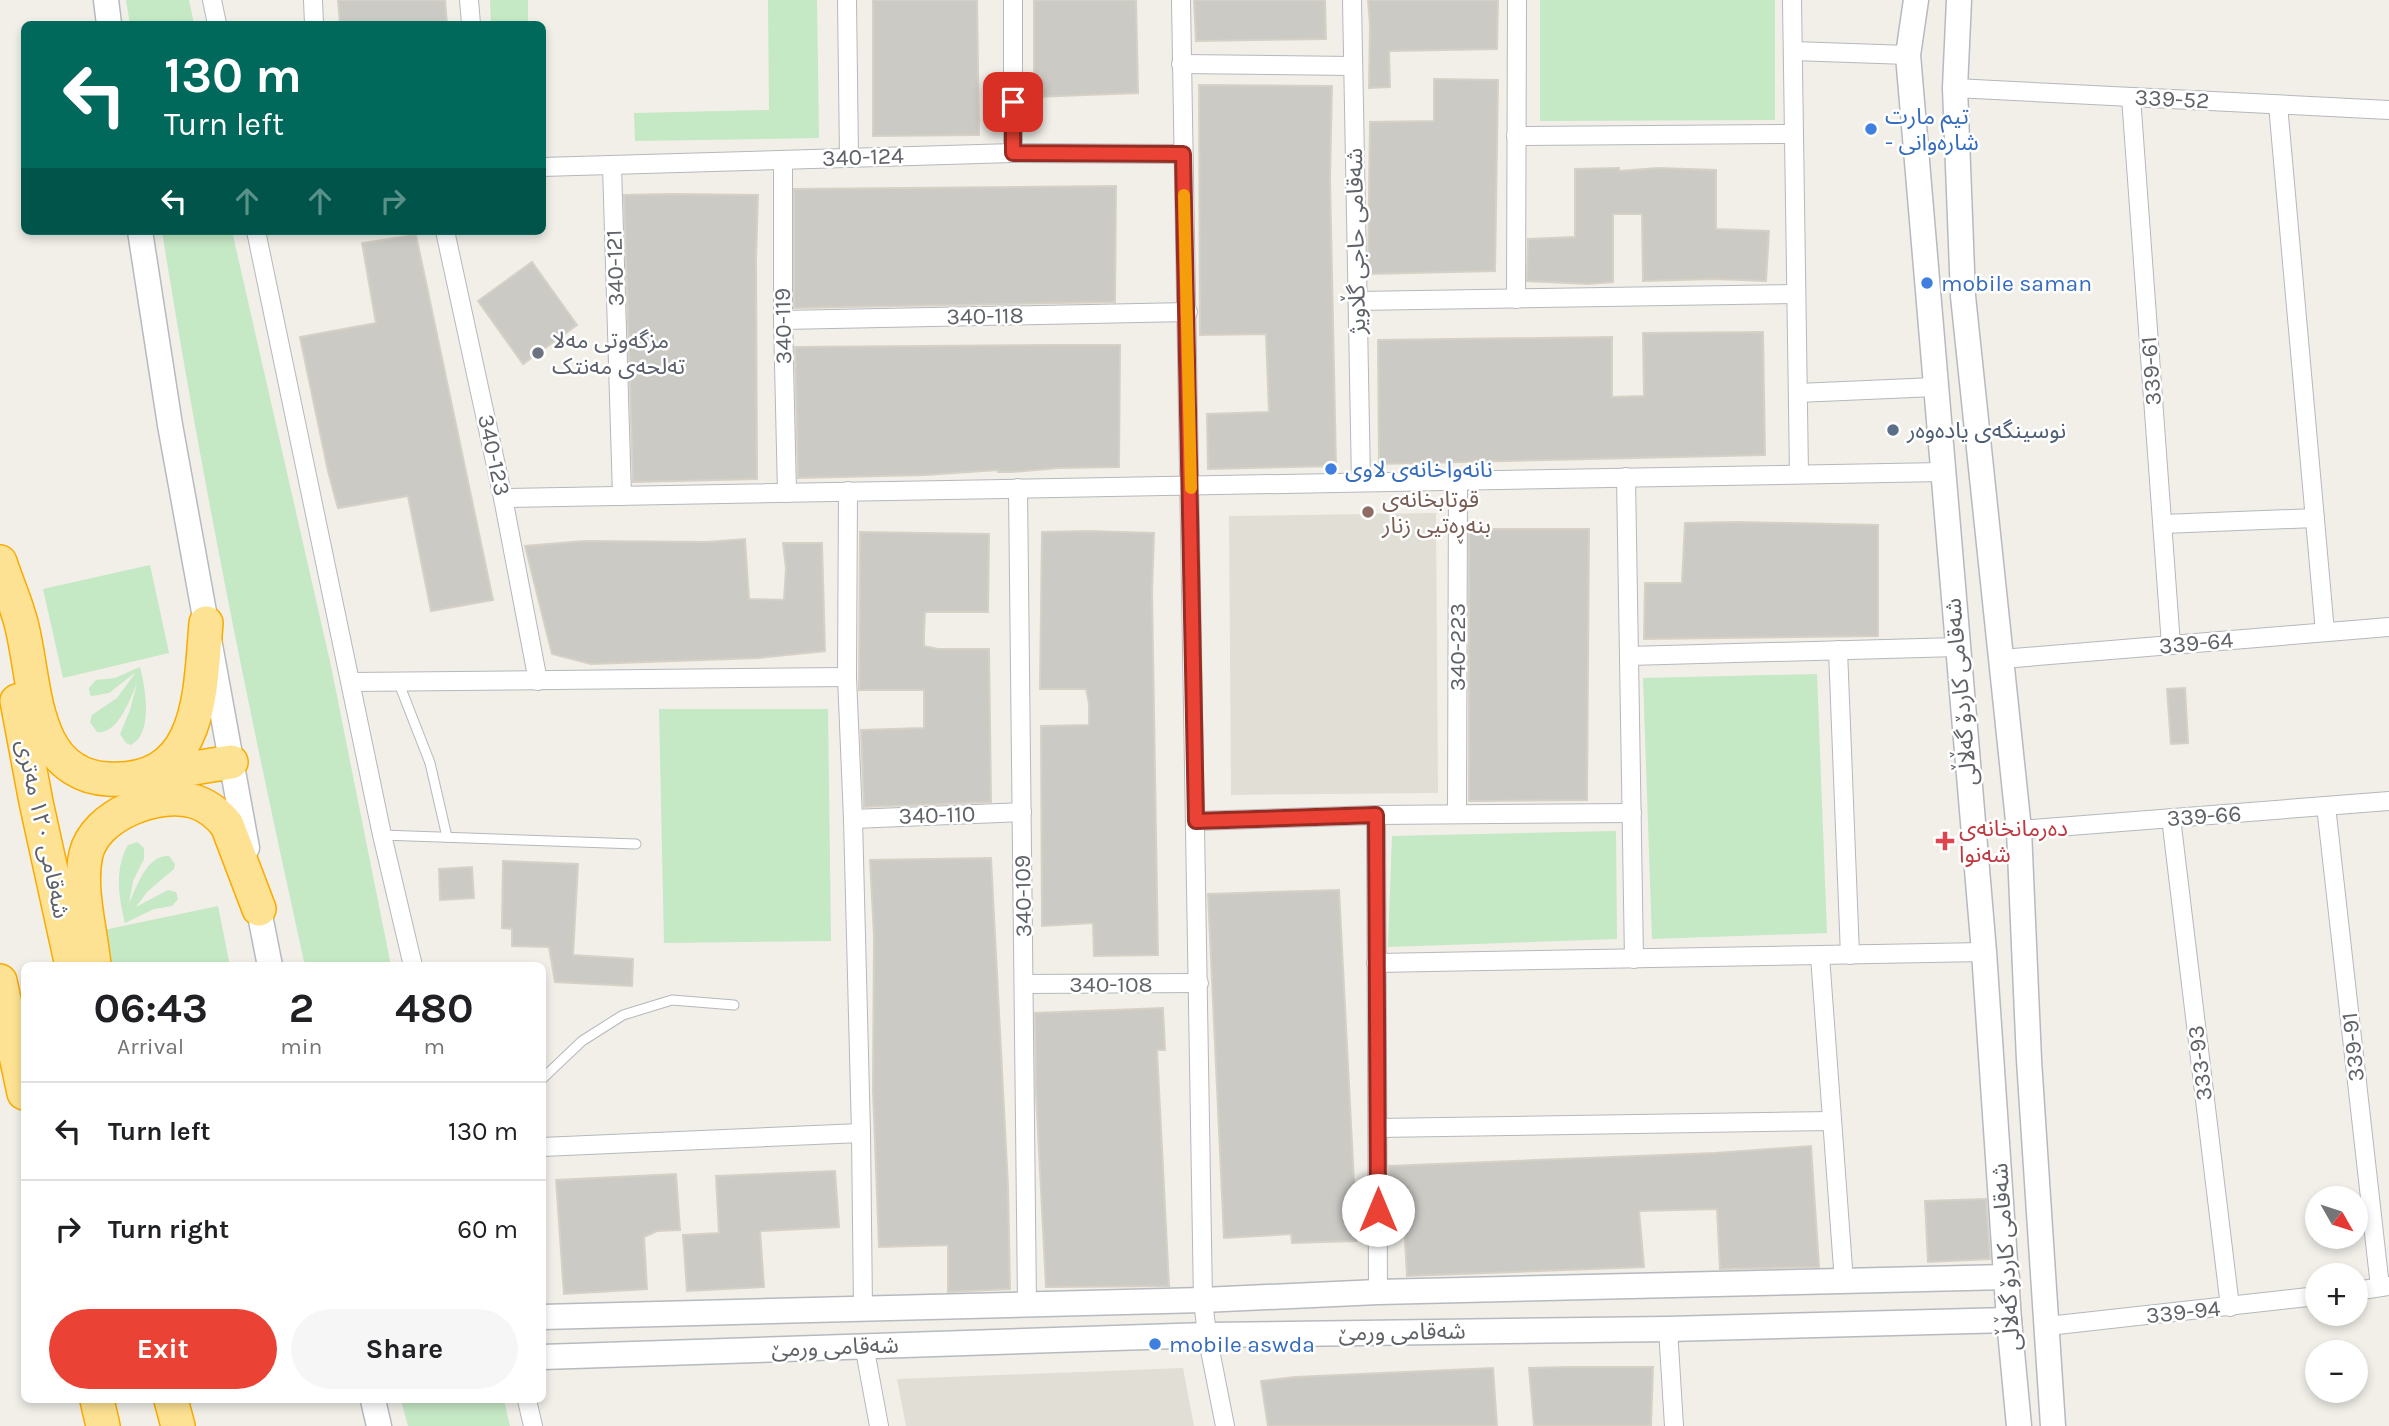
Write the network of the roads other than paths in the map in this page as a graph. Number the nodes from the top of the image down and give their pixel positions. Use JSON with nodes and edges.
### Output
{"nodes":[{"id":1,"x":106,"y":0,"type":"edge"},
{"id":2,"x":212,"y":0,"type":"edge"},
{"id":3,"x":313,"y":0,"type":"edge"},
{"id":4,"x":469,"y":0,"type":"edge"},
{"id":5,"x":847,"y":0,"type":"edge"},
{"id":6,"x":1013,"y":0,"type":"edge"},
{"id":7,"x":1181,"y":0,"type":"edge"},
{"id":8,"x":1352,"y":0,"type":"edge"},
{"id":9,"x":1517,"y":0,"type":"edge"},
{"id":10,"x":1792,"y":0,"type":"edge"},
{"id":11,"x":1916,"y":0,"type":"edge"},
{"id":12,"x":1959,"y":0,"type":"edge"},
{"id":13,"x":109,"y":21,"type":"edge"},
{"id":14,"x":216,"y":21,"type":"edge"},
{"id":15,"x":314,"y":21,"type":"edge"},
{"id":16,"x":471,"y":21,"type":"edge"},
{"id":17,"x":1793,"y":51,"type":"junction"},
{"id":18,"x":1908,"y":55,"type":"junction"},
{"id":19,"x":1181,"y":64,"type":"junction"},
{"id":20,"x":1352,"y":66,"type":"junction"},
{"id":21,"x":1955,"y":88,"type":"junction"},
{"id":22,"x":2131,"y":97,"type":"junction"},
{"id":23,"x":2278,"y":104,"type":"junction"},
{"id":24,"x":2389,"y":110,"type":"edge"},
{"id":25,"x":1794,"y":134,"type":"junction"},
{"id":26,"x":1516,"y":136,"type":"junction"},
{"id":27,"x":1013,"y":153,"type":"junction"},
{"id":28,"x":1183,"y":154,"type":"junction"},
{"id":29,"x":849,"y":157,"type":"junction"},
{"id":30,"x":783,"y":160,"type":"junction"},
{"id":31,"x":612,"y":166,"type":"junction"},
{"id":32,"x":546,"y":167,"type":"edge"},
{"id":33,"x":141,"y":235,"type":"edge"},
{"id":34,"x":257,"y":235,"type":"edge"},
{"id":35,"x":445,"y":235,"type":"edge"},
{"id":36,"x":1796,"y":295,"type":"junction"},
{"id":37,"x":1516,"y":299,"type":"junction"},
{"id":38,"x":1358,"y":301,"type":"junction"},
{"id":39,"x":1188,"y":312,"type":"junction"},
{"id":40,"x":783,"y":320,"type":"junction"},
{"id":41,"x":1935,"y":387,"type":"junction"},
{"id":42,"x":1798,"y":393,"type":"junction"},
{"id":43,"x":1942,"y":472,"type":"junction"},
{"id":44,"x":1799,"y":474,"type":"junction"},
{"id":45,"x":1626,"y":477,"type":"junction"},
{"id":46,"x":1458,"y":480,"type":"junction"},
{"id":47,"x":1361,"y":482,"type":"junction"},
{"id":48,"x":1191,"y":485,"type":"junction"},
{"id":49,"x":1018,"y":488,"type":"junction"},
{"id":50,"x":848,"y":491,"type":"junction"},
{"id":51,"x":787,"y":492,"type":"junction"},
{"id":52,"x":622,"y":496,"type":"junction"},
{"id":53,"x":503,"y":498,"type":"junction"},
{"id":54,"x":2315,"y":518,"type":"junction"},
{"id":55,"x":2163,"y":524,"type":"junction"},
{"id":56,"x":0,"y":562,"type":"edge"},
{"id":57,"x":0,"y":610,"type":"edge"},
{"id":58,"x":206,"y":623,"type":"junction"},
{"id":59,"x":2389,"y":627,"type":"edge"},
{"id":60,"x":2325,"y":632,"type":"junction"},
{"id":61,"x":2171,"y":645,"type":"junction"},
{"id":62,"x":1957,"y":647,"type":"junction"},
{"id":63,"x":1838,"y":650,"type":"junction"},
{"id":64,"x":1629,"y":656,"type":"junction"},
{"id":65,"x":2002,"y":659,"type":"junction"},
{"id":66,"x":847,"y":677,"type":"junction"},
{"id":67,"x":352,"y":681,"type":"junction"},
{"id":68,"x":398,"y":681,"type":"junction"},
{"id":69,"x":538,"y":681,"type":"junction"},
{"id":70,"x":232,"y":769,"type":"junction"},
{"id":71,"x":142,"y":776,"type":"junction"},
{"id":72,"x":167,"y":800,"type":"junction"},
{"id":73,"x":2389,"y":802,"type":"edge"},
{"id":74,"x":2326,"y":806,"type":"junction"},
{"id":75,"x":1022,"y":812,"type":"junction"},
{"id":76,"x":1632,"y":813,"type":"junction"},
{"id":77,"x":1457,"y":814,"type":"junction"},
{"id":78,"x":1376,"y":815,"type":"junction"},
{"id":79,"x":2171,"y":818,"type":"junction"},
{"id":80,"x":853,"y":819,"type":"junction"},
{"id":81,"x":1196,"y":821,"type":"junction"},
{"id":82,"x":2019,"y":830,"type":"junction"},
{"id":83,"x":383,"y":835,"type":"junction"},
{"id":84,"x":447,"y":837,"type":"junction"},
{"id":85,"x":636,"y":844,"type":"dead end"},
{"id":86,"x":259,"y":909,"type":"junction"},
{"id":87,"x":1984,"y":952,"type":"junction"},
{"id":88,"x":1850,"y":955,"type":"junction"},
{"id":89,"x":1820,"y":956,"type":"junction"},
{"id":90,"x":1634,"y":959,"type":"junction"},
{"id":91,"x":71,"y":962,"type":"edge"},
{"id":92,"x":94,"y":962,"type":"edge"},
{"id":93,"x":269,"y":962,"type":"edge"},
{"id":94,"x":412,"y":962,"type":"edge"},
{"id":95,"x":1376,"y":964,"type":"junction"},
{"id":96,"x":1199,"y":983,"type":"junction"},
{"id":97,"x":1024,"y":984,"type":"junction"},
{"id":98,"x":1,"y":991,"type":"edge"},
{"id":99,"x":734,"y":1005,"type":"dead end"},
{"id":100,"x":2029,"y":1060,"type":"junction"},
{"id":101,"x":1993,"y":1063,"type":"junction"},
{"id":102,"x":546,"y":1075,"type":"edge"},
{"id":103,"x":21,"y":1080,"type":"edge"},
{"id":104,"x":1832,"y":1122,"type":"junction"},
{"id":105,"x":1378,"y":1128,"type":"junction"},
{"id":106,"x":861,"y":1133,"type":"junction"},
{"id":107,"x":546,"y":1147,"type":"edge"},
{"id":108,"x":2007,"y":1277,"type":"junction"},
{"id":109,"x":1844,"y":1282,"type":"junction"},
{"id":110,"x":2385,"y":1287,"type":"edge"},
{"id":111,"x":1378,"y":1292,"type":"junction"},
{"id":112,"x":2305,"y":1298,"type":"edge"},
{"id":113,"x":1203,"y":1300,"type":"junction"},
{"id":114,"x":1027,"y":1304,"type":"junction"},
{"id":115,"x":2230,"y":1307,"type":"junction"},
{"id":116,"x":863,"y":1308,"type":"junction"},
{"id":117,"x":546,"y":1317,"type":"edge"},
{"id":118,"x":2009,"y":1320,"type":"junction"},
{"id":119,"x":2048,"y":1326,"type":"junction"},
{"id":120,"x":1668,"y":1329,"type":"junction"},
{"id":121,"x":1207,"y":1335,"type":"junction"},
{"id":122,"x":864,"y":1345,"type":"junction"},
{"id":123,"x":546,"y":1357,"type":"edge"},
{"id":124,"x":98,"y":1403,"type":"edge"},
{"id":125,"x":172,"y":1403,"type":"edge"},
{"id":126,"x":374,"y":1403,"type":"edge"},
{"id":127,"x":528,"y":1403,"type":"edge"},
{"id":128,"x":103,"y":1426,"type":"edge"},
{"id":129,"x":178,"y":1426,"type":"edge"},
{"id":130,"x":379,"y":1426,"type":"edge"},
{"id":131,"x":533,"y":1426,"type":"edge"},
{"id":132,"x":879,"y":1426,"type":"edge"},
{"id":133,"x":1225,"y":1426,"type":"edge"},
{"id":134,"x":1674,"y":1426,"type":"edge"},
{"id":135,"x":2019,"y":1426,"type":"edge"},
{"id":136,"x":2053,"y":1426,"type":"edge"}],
"edges":[{"from":1,"to":13,"type":"street"},
{"from":2,"to":14,"type":"street"},
{"from":3,"to":15,"type":"street"},
{"from":4,"to":16,"type":"street"},
{"from":5,"to":29,"type":"street"},
{"from":6,"to":27,"type":"street"},
{"from":7,"to":19,"type":"street"},
{"from":8,"to":20,"type":"street","name":"شەقامی حاجی گڵاویژ"},
{"from":9,"to":26,"type":"street"},
{"from":10,"to":17,"type":"street"},
{"from":11,"to":18,"type":"street","name":"شەقامی کاردۆ گەڵاڵی"},
{"from":12,"to":21,"type":"street","name":"شەقامی کاردۆ گەڵاڵی"},
{"from":17,"to":18,"type":"street"},
{"from":17,"to":25,"type":"street"},
{"from":18,"to":41,"type":"street","name":"شەقامی کاردۆ گەڵاڵی"},
{"from":19,"to":20,"type":"street"},
{"from":19,"to":28,"type":"street"},
{"from":20,"to":38,"type":"street","name":"شەقامی حاجی گڵاویژ"},
{"from":21,"to":22,"type":"street","name":"339-52"},
{"from":21,"to":65,"type":"street","name":"شەقامی کاردۆ گەڵاڵی"},
{"from":22,"to":23,"type":"street","name":"339-52"},
{"from":22,"to":55,"type":"street","name":"339-61"},
{"from":23,"to":24,"type":"street","name":"339-52"},
{"from":23,"to":54,"type":"street"},
{"from":25,"to":26,"type":"street"},
{"from":25,"to":36,"type":"street"},
{"from":26,"to":37,"type":"street"},
{"from":27,"to":28,"type":"street","name":"340-124"},
{"from":27,"to":29,"type":"street","name":"340-124"},
{"from":28,"to":39,"type":"street"},
{"from":29,"to":30,"type":"street","name":"340-124"},
{"from":30,"to":31,"type":"street","name":"340-124"},
{"from":30,"to":40,"type":"street","name":"340-119"},
{"from":31,"to":32,"type":"street","name":"340-124"},
{"from":31,"to":52,"type":"street","name":"340-121"},
{"from":33,"to":58,"type":"street"},
{"from":34,"to":67,"type":"street"},
{"from":35,"to":53,"type":"street","name":"340-123"},
{"from":36,"to":37,"type":"street"},
{"from":36,"to":42,"type":"street"},
{"from":37,"to":38,"type":"street"},
{"from":38,"to":47,"type":"street","name":"شەقامی حاجی گڵاویژ"},
{"from":39,"to":40,"type":"street","name":"340-118"},
{"from":39,"to":48,"type":"street"},
{"from":40,"to":51,"type":"street","name":"340-119"},
{"from":41,"to":42,"type":"street"},
{"from":41,"to":43,"type":"street","name":"شەقامی کاردۆ گەڵاڵی"},
{"from":42,"to":44,"type":"street"},
{"from":43,"to":44,"type":"street"},
{"from":43,"to":62,"type":"street","name":"شەقامی کاردۆ گەڵاڵی"},
{"from":44,"to":45,"type":"street"},
{"from":45,"to":46,"type":"street"},
{"from":45,"to":64,"type":"street"},
{"from":46,"to":47,"type":"street"},
{"from":46,"to":77,"type":"street","name":"340-223"},
{"from":47,"to":48,"type":"street"},
{"from":48,"to":49,"type":"street"},
{"from":48,"to":81,"type":"street"},
{"from":49,"to":50,"type":"street"},
{"from":49,"to":75,"type":"street","name":"340-109"},
{"from":50,"to":51,"type":"street"},
{"from":50,"to":66,"type":"street"},
{"from":51,"to":52,"type":"street"},
{"from":52,"to":53,"type":"street"},
{"from":53,"to":69,"type":"street","name":"340-123"},
{"from":54,"to":55,"type":"street"},
{"from":54,"to":60,"type":"street"},
{"from":55,"to":61,"type":"street","name":"339-61"},
{"from":56,"to":71,"type":"highway"},
{"from":57,"to":91,"type":"highway","name":"شەقامی ١٢٠ مەتری"},
{"from":58,"to":70,"type":"street"},
{"from":58,"to":71,"type":"highway"},
{"from":59,"to":60,"type":"street","name":"339-64"},
{"from":60,"to":61,"type":"street","name":"339-64"},
{"from":61,"to":65,"type":"street","name":"339-64"},
{"from":62,"to":63,"type":"street"},
{"from":62,"to":87,"type":"street","name":"شەقامی کاردۆ گەڵاڵی"},
{"from":63,"to":64,"type":"street"},
{"from":63,"to":88,"type":"street"},
{"from":64,"to":76,"type":"street"},
{"from":65,"to":82,"type":"street","name":"شەقامی کاردۆ گەڵاڵی"},
{"from":66,"to":69,"type":"street"},
{"from":66,"to":80,"type":"street"},
{"from":67,"to":68,"type":"street"},
{"from":67,"to":83,"type":"street"},
{"from":68,"to":69,"type":"street"},
{"from":68,"to":84,"type":"lane"},
{"from":70,"to":71,"type":"highway"},
{"from":70,"to":72,"type":"highway"},
{"from":70,"to":86,"type":"street"},
{"from":72,"to":86,"type":"highway"},
{"from":72,"to":92,"type":"highway"},
{"from":73,"to":74,"type":"street","name":"339-66"},
{"from":74,"to":79,"type":"street","name":"339-66"},
{"from":74,"to":110,"type":"street","name":"339-91"},
{"from":75,"to":80,"type":"street","name":"340-110"},
{"from":75,"to":97,"type":"street","name":"340-109"},
{"from":76,"to":77,"type":"street"},
{"from":76,"to":90,"type":"street"},
{"from":77,"to":78,"type":"street"},
{"from":78,"to":81,"type":"street"},
{"from":78,"to":95,"type":"street"},
{"from":79,"to":82,"type":"street","name":"339-66"},
{"from":79,"to":115,"type":"street","name":"333-93"},
{"from":80,"to":106,"type":"street"},
{"from":81,"to":96,"type":"street"},
{"from":82,"to":100,"type":"street","name":"شەقامی کاردۆ گەڵاڵی"},
{"from":83,"to":84,"type":"lane"},
{"from":83,"to":94,"type":"street"},
{"from":84,"to":85,"type":"lane"},
{"from":86,"to":93,"type":"street"},
{"from":87,"to":88,"type":"street"},
{"from":87,"to":101,"type":"street","name":"شەقامی کاردۆ گەڵاڵی"},
{"from":88,"to":89,"type":"street"},
{"from":89,"to":90,"type":"street"},
{"from":89,"to":104,"type":"street"},
{"from":90,"to":95,"type":"street"},
{"from":95,"to":105,"type":"street"},
{"from":96,"to":97,"type":"street","name":"340-108"},
{"from":96,"to":113,"type":"street"},
{"from":97,"to":114,"type":"street","name":"340-109"},
{"from":98,"to":103,"type":"highway"},
{"from":99,"to":102,"type":"lane"},
{"from":100,"to":101,"type":"street"},
{"from":100,"to":119,"type":"street","name":"شەقامی کاردۆ گەڵاڵی"},
{"from":101,"to":108,"type":"street","name":"شەقامی کاردۆ گەڵاڵی"},
{"from":104,"to":105,"type":"street"},
{"from":104,"to":109,"type":"street"},
{"from":105,"to":111,"type":"street"},
{"from":106,"to":107,"type":"street"},
{"from":106,"to":116,"type":"street"},
{"from":108,"to":109,"type":"street","name":"شەقامی ورمێ"},
{"from":108,"to":118,"type":"street","name":"شەقامی کاردۆ گەڵاڵی"},
{"from":109,"to":111,"type":"street","name":"شەقامی ورمێ"},
{"from":111,"to":113,"type":"street","name":"شەقامی ورمێ"},
{"from":112,"to":115,"type":"street","name":"339-94"},
{"from":113,"to":114,"type":"street","name":"شەقامی ورمێ"},
{"from":113,"to":121,"type":"street"},
{"from":114,"to":116,"type":"street","name":"شەقامی ورمێ"},
{"from":115,"to":119,"type":"street","name":"339-94"},
{"from":116,"to":117,"type":"street","name":"شەقامی ورمێ"},
{"from":118,"to":120,"type":"street","name":"شەقامی ورمێ"},
{"from":118,"to":135,"type":"street","name":"شەقامی کاردۆ گەڵاڵی"},
{"from":119,"to":136,"type":"street","name":"شەقامی کاردۆ گەڵاڵی"},
{"from":120,"to":121,"type":"street","name":"شەقامی ورمێ"},
{"from":120,"to":134,"type":"street"},
{"from":121,"to":122,"type":"street","name":"شەقامی ورمێ"},
{"from":121,"to":133,"type":"street"},
{"from":122,"to":123,"type":"street","name":"شەقامی ورمێ"},
{"from":122,"to":132,"type":"street"},
{"from":124,"to":128,"type":"highway"},
{"from":125,"to":129,"type":"highway"},
{"from":126,"to":130,"type":"street"},
{"from":127,"to":131,"type":"street"}]}
